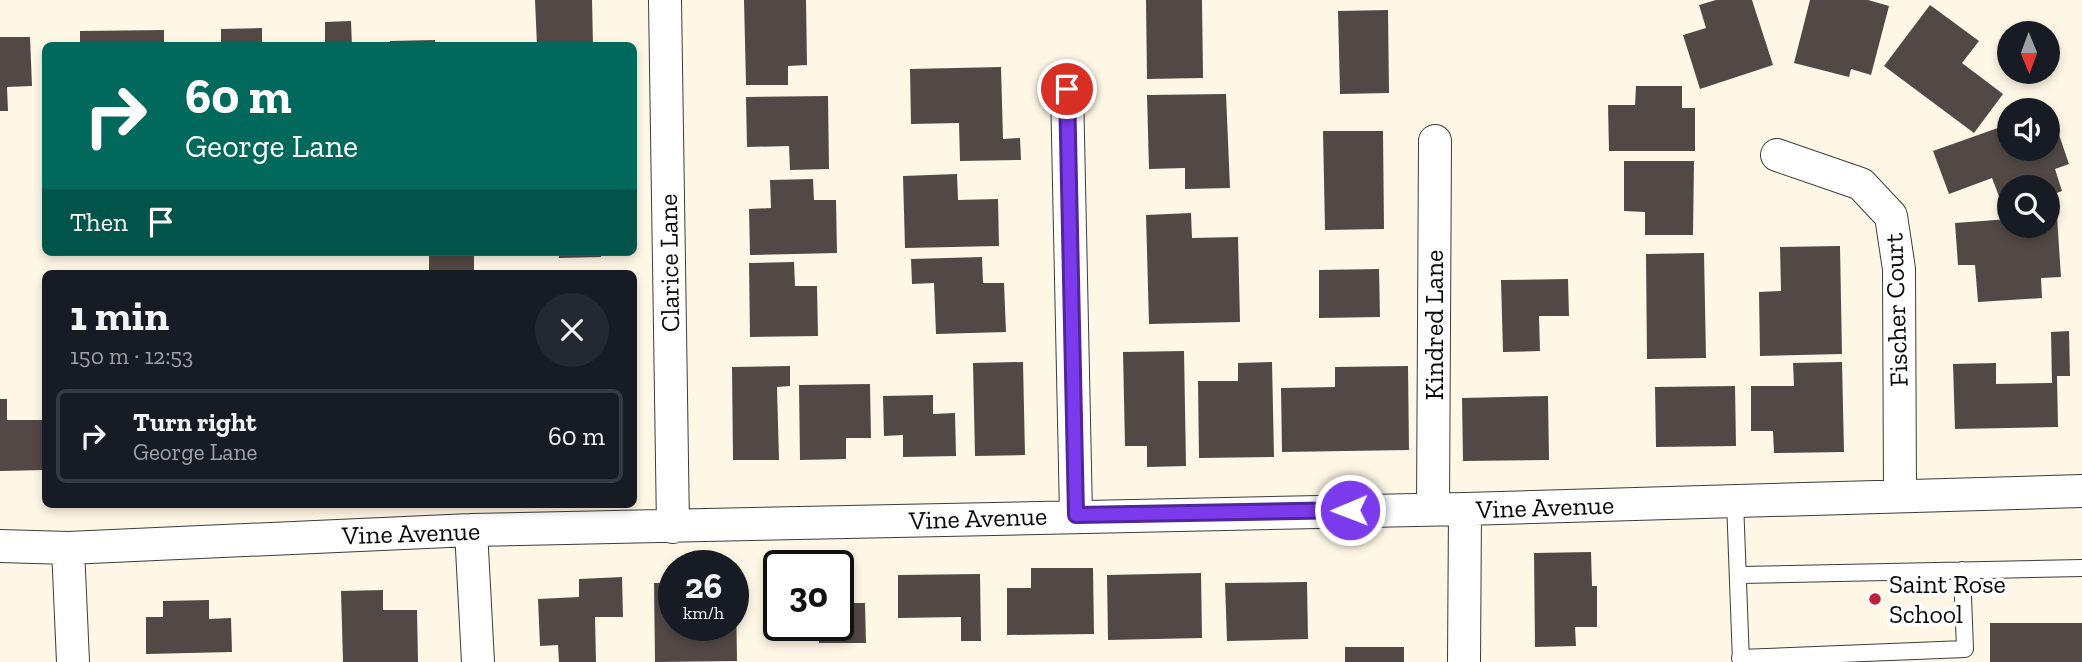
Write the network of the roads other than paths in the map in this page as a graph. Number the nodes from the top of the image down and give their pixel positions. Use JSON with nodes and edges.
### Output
{"nodes":[{"id":1,"x":665,"y":0,"type":"edge"},
{"id":2,"x":1067,"y":89,"type":"dead end"},
{"id":3,"x":1435,"y":141,"type":"dead end"},
{"id":4,"x":1777,"y":155,"type":"dead end"},
{"id":5,"x":2082,"y":491,"type":"edge"},
{"id":6,"x":1900,"y":496,"type":"junction"},
{"id":7,"x":1735,"y":501,"type":"junction"},
{"id":8,"x":1433,"y":509,"type":"junction"},
{"id":9,"x":1465,"y":509,"type":"junction"},
{"id":10,"x":1076,"y":515,"type":"junction"},
{"id":11,"x":673,"y":527,"type":"junction"},
{"id":12,"x":471,"y":530,"type":"junction"},
{"id":13,"x":0,"y":546,"type":"edge"},
{"id":14,"x":68,"y":548,"type":"junction"},
{"id":15,"x":2082,"y":568,"type":"edge"},
{"id":16,"x":1962,"y":570,"type":"junction"},
{"id":17,"x":1739,"y":575,"type":"junction"},
{"id":18,"x":1741,"y":660,"type":"edge"},
{"id":19,"x":73,"y":662,"type":"edge"},
{"id":20,"x":478,"y":662,"type":"edge"},
{"id":21,"x":1464,"y":662,"type":"edge"}],
"edges":[{"from":1,"to":11,"type":"street","name":"Clarice Lane"},
{"from":2,"to":10,"type":"street"},
{"from":3,"to":8,"type":"street","name":"Kindred Lane"},
{"from":4,"to":6,"type":"street","name":"Fischer Court"},
{"from":5,"to":6,"type":"street","name":"Vine Avenue"},
{"from":6,"to":7,"type":"street","name":"Vine Avenue"},
{"from":7,"to":9,"type":"street","name":"Vine Avenue"},
{"from":7,"to":17,"type":"lane"},
{"from":8,"to":9,"type":"street","name":"Vine Avenue"},
{"from":8,"to":10,"type":"street","name":"Vine Avenue"},
{"from":9,"to":21,"type":"street"},
{"from":10,"to":11,"type":"street","name":"Vine Avenue"},
{"from":11,"to":12,"type":"street","name":"Vine Avenue"},
{"from":12,"to":14,"type":"street","name":"Vine Avenue"},
{"from":12,"to":20,"type":"street"},
{"from":13,"to":14,"type":"street","name":"Vine Avenue"},
{"from":14,"to":19,"type":"street"},
{"from":15,"to":16,"type":"lane"},
{"from":16,"to":17,"type":"lane"},
{"from":16,"to":18,"type":"lane"},
{"from":17,"to":18,"type":"lane"}]}
